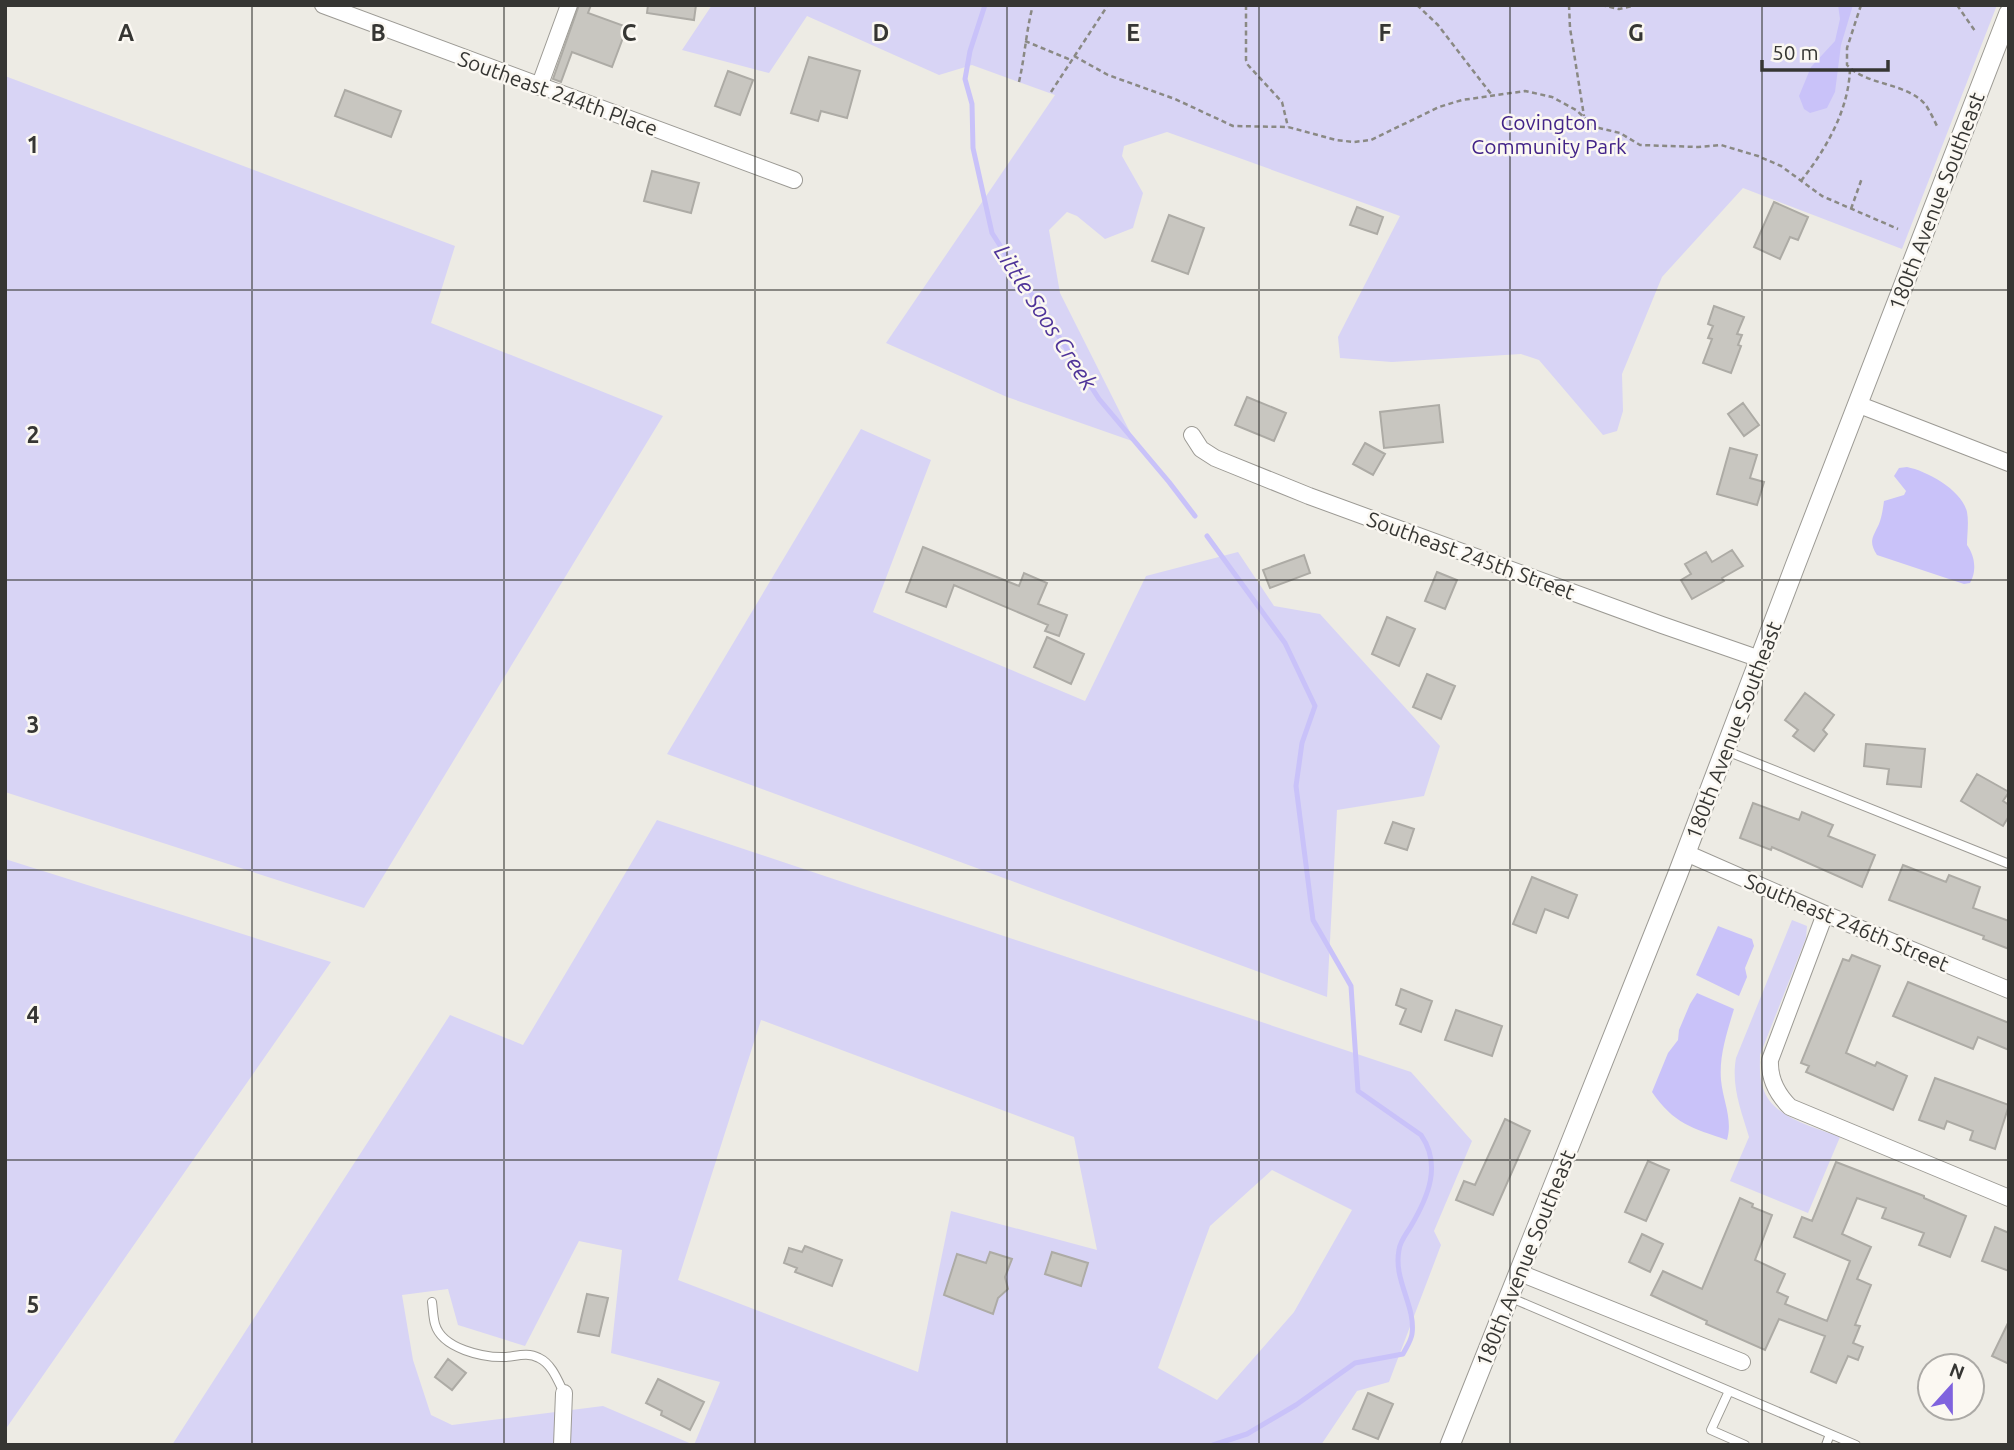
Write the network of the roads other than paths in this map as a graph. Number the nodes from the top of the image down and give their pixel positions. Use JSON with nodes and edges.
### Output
{"nodes":[{"id":1,"x":323,"y":5,"type":"edge"},
{"id":2,"x":569,"y":5,"type":"edge"},
{"id":3,"x":2009,"y":13,"type":"edge"},
{"id":4,"x":539,"y":86,"type":"junction"},
{"id":5,"x":794,"y":180,"type":"dead end"},
{"id":6,"x":1857,"y":404,"type":"junction"},
{"id":7,"x":1192,"y":435,"type":"dead end"},
{"id":8,"x":2009,"y":463,"type":"edge"},
{"id":9,"x":1760,"y":659,"type":"junction"},
{"id":10,"x":1724,"y":750,"type":"junction"},
{"id":11,"x":1686,"y":853,"type":"junction"},
{"id":12,"x":2009,"y":863,"type":"edge"},
{"id":13,"x":1825,"y":914,"type":"junction"},
{"id":14,"x":2009,"y":990,"type":"edge"},
{"id":15,"x":2009,"y":1198,"type":"edge"},
{"id":16,"x":1520,"y":1273,"type":"junction"},
{"id":17,"x":1509,"y":1297,"type":"junction"},
{"id":18,"x":432,"y":1302,"type":"dead end"},
{"id":19,"x":1742,"y":1362,"type":"dead end"},
{"id":20,"x":1729,"y":1391,"type":"junction"},
{"id":21,"x":564,"y":1393,"type":"joint"},
{"id":22,"x":1830,"y":1434,"type":"junction"},
{"id":23,"x":562,"y":1445,"type":"edge"},
{"id":24,"x":1450,"y":1445,"type":"edge"},
{"id":25,"x":1745,"y":1445,"type":"edge"},
{"id":26,"x":1826,"y":1445,"type":"edge"},
{"id":27,"x":1856,"y":1445,"type":"edge"}],
"edges":[{"from":1,"to":4,"type":"street","name":"Southeast 244th Place"},
{"from":2,"to":4,"type":"street"},
{"from":3,"to":6,"type":"street","name":"180th Avenue Southeast"},
{"from":4,"to":5,"type":"street","name":"Southeast 244th Place"},
{"from":6,"to":8,"type":"street"},
{"from":6,"to":9,"type":"street","name":"180th Avenue Southeast"},
{"from":7,"to":9,"type":"street","name":"Southeast 245th Street"},
{"from":9,"to":10,"type":"street","name":"180th Avenue Southeast"},
{"from":10,"to":11,"type":"street","name":"180th Avenue Southeast"},
{"from":10,"to":12,"type":"lane"},
{"from":11,"to":13,"type":"street","name":"Southeast 246th Street"},
{"from":11,"to":16,"type":"street","name":"180th Avenue Southeast"},
{"from":13,"to":14,"type":"street","name":"Southeast 246th Street"},
{"from":13,"to":15,"type":"street"},
{"from":16,"to":17,"type":"street","name":"180th Avenue Southeast"},
{"from":16,"to":19,"type":"street"},
{"from":17,"to":20,"type":"lane"},
{"from":17,"to":24,"type":"street","name":"180th Avenue Southeast"},
{"from":18,"to":21,"type":"lane"},
{"from":20,"to":22,"type":"lane"},
{"from":20,"to":25,"type":"lane"},
{"from":21,"to":23,"type":"street"},
{"from":22,"to":26,"type":"lane"},
{"from":22,"to":27,"type":"lane"}]}
